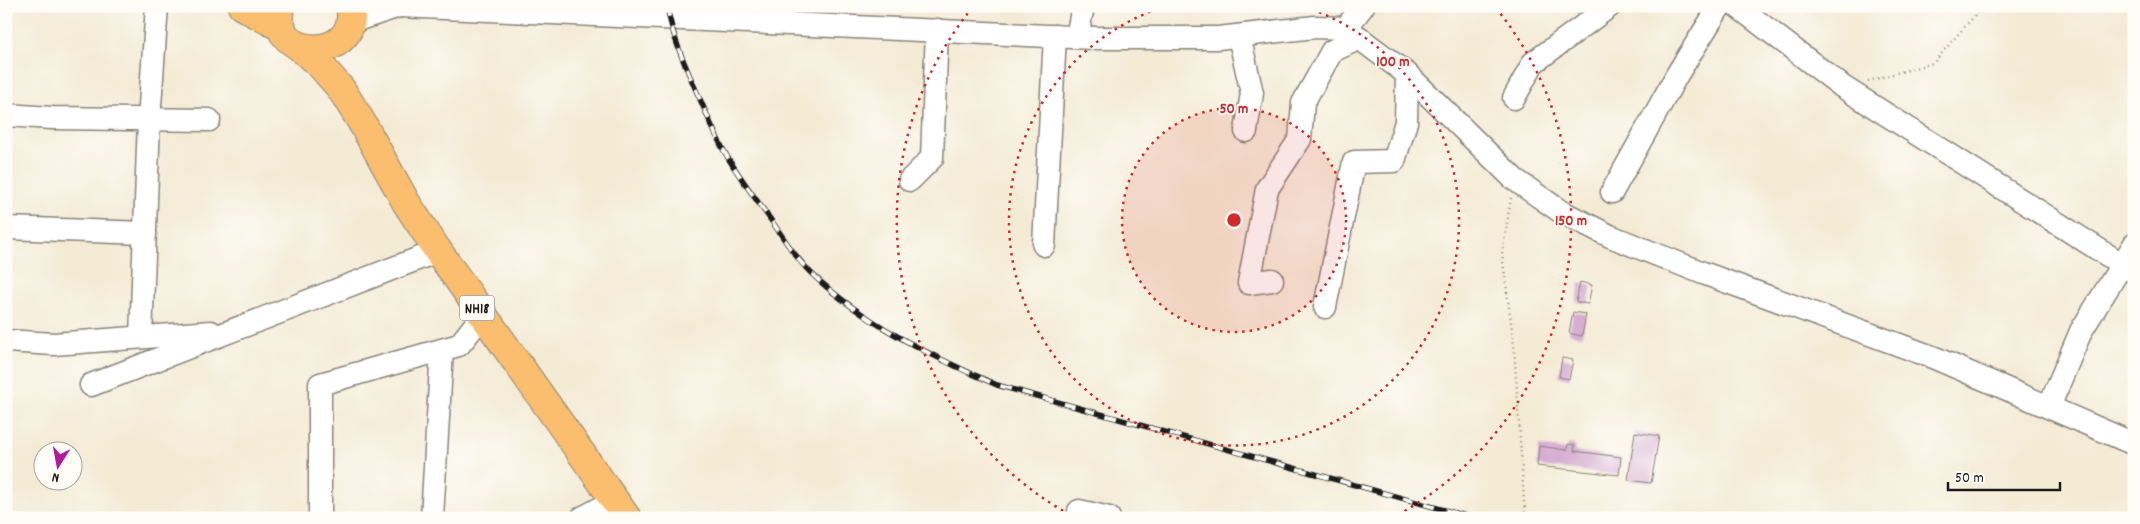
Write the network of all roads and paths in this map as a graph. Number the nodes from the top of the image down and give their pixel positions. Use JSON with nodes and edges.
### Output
{"nodes":[{"id":1,"x":157,"y":6,"type":"edge"},
{"id":2,"x":242,"y":6,"type":"edge"},
{"id":3,"x":399,"y":6,"type":"edge"},
{"id":4,"x":1083,"y":6,"type":"edge"},
{"id":5,"x":1363,"y":6,"type":"edge"},
{"id":6,"x":1610,"y":6,"type":"edge"},
{"id":7,"x":1720,"y":6,"type":"edge"},
{"id":8,"x":1737,"y":6,"type":"edge"},
{"id":9,"x":1983,"y":6,"type":"edge"},
{"id":10,"x":526,"y":9,"type":"edge"},
{"id":11,"x":349,"y":19,"type":"edge"},
{"id":12,"x":1341,"y":25,"type":"edge"},
{"id":13,"x":286,"y":27,"type":"edge"},
{"id":14,"x":937,"y":30,"type":"junction"},
{"id":15,"x":1055,"y":36,"type":"junction"},
{"id":16,"x":1239,"y":36,"type":"junction"},
{"id":17,"x":1077,"y":37,"type":"junction"},
{"id":18,"x":1407,"y":74,"type":"junction"},
{"id":19,"x":1843,"y":87,"type":"junction"},
{"id":20,"x":341,"y":89,"type":"junction"},
{"id":21,"x":1514,"y":98,"type":"dead end"},
{"id":22,"x":6,"y":115,"type":"edge"},
{"id":23,"x":149,"y":120,"type":"junction"},
{"id":24,"x":209,"y":120,"type":"dead end"},
{"id":25,"x":1246,"y":131,"type":"dead end"},
{"id":26,"x":1514,"y":179,"type":"junction"},
{"id":27,"x":910,"y":180,"type":"dead end"},
{"id":28,"x":1612,"y":192,"type":"dead end"},
{"id":29,"x":6,"y":228,"type":"edge"},
{"id":30,"x":145,"y":232,"type":"junction"},
{"id":31,"x":1044,"y":245,"type":"dead end"},
{"id":32,"x":2134,"y":245,"type":"edge"},
{"id":33,"x":438,"y":252,"type":"junction"},
{"id":34,"x":2127,"y":268,"type":"edge"},
{"id":35,"x":1272,"y":280,"type":"dead end"},
{"id":36,"x":1325,"y":307,"type":"dead end"},
{"id":37,"x":482,"y":315,"type":"junction"},
{"id":38,"x":234,"y":331,"type":"junction"},
{"id":39,"x":141,"y":338,"type":"junction"},
{"id":40,"x":6,"y":341,"type":"edge"},
{"id":41,"x":442,"y":350,"type":"junction"},
{"id":42,"x":91,"y":385,"type":"dead end"},
{"id":43,"x":2049,"y":407,"type":"junction"},
{"id":44,"x":2134,"y":444,"type":"edge"},
{"id":45,"x":620,"y":509,"type":"edge"},
{"id":46,"x":1079,"y":511,"type":"dead end"},
{"id":47,"x":320,"y":518,"type":"edge"},
{"id":48,"x":432,"y":518,"type":"edge"},
{"id":49,"x":582,"y":518,"type":"edge"},
{"id":50,"x":1109,"y":518,"type":"edge"},
{"id":51,"x":1525,"y":518,"type":"edge"}],
"edges":[{"from":1,"to":23,"type":"street"},
{"from":2,"to":13,"type":"main road"},
{"from":3,"to":10,"type":"street"},
{"from":3,"to":11,"type":"street"},
{"from":4,"to":17,"type":"street"},
{"from":5,"to":12,"type":"street"},
{"from":6,"to":21,"type":"street"},
{"from":7,"to":28,"type":"street"},
{"from":8,"to":19,"type":"street"},
{"from":9,"to":19,"type":"path"},
{"from":10,"to":14,"type":"street"},
{"from":11,"to":13,"type":"main road"},
{"from":11,"to":20,"type":"main road"},
{"from":12,"to":16,"type":"street"},
{"from":12,"to":18,"type":"street"},
{"from":12,"to":35,"type":"street"},
{"from":13,"to":20,"type":"main road"},
{"from":14,"to":15,"type":"street"},
{"from":14,"to":27,"type":"street"},
{"from":15,"to":17,"type":"street"},
{"from":15,"to":31,"type":"street"},
{"from":16,"to":17,"type":"street"},
{"from":16,"to":25,"type":"street"},
{"from":18,"to":26,"type":"street"},
{"from":18,"to":36,"type":"street"},
{"from":19,"to":34,"type":"street"},
{"from":20,"to":33,"type":"main road","number":"NH18"},
{"from":22,"to":23,"type":"street"},
{"from":23,"to":24,"type":"street"},
{"from":23,"to":30,"type":"street"},
{"from":26,"to":43,"type":"street"},
{"from":26,"to":51,"type":"path"},
{"from":29,"to":30,"type":"street"},
{"from":30,"to":39,"type":"street"},
{"from":32,"to":34,"type":"street"},
{"from":33,"to":37,"type":"main road","number":"NH18"},
{"from":33,"to":38,"type":"street"},
{"from":34,"to":43,"type":"street"},
{"from":37,"to":41,"type":"street"},
{"from":37,"to":45,"type":"main road","number":"NH18"},
{"from":38,"to":39,"type":"street"},
{"from":38,"to":42,"type":"street"},
{"from":39,"to":40,"type":"street"},
{"from":41,"to":47,"type":"street"},
{"from":41,"to":48,"type":"street"},
{"from":43,"to":44,"type":"street"},
{"from":45,"to":49,"type":"street"},
{"from":46,"to":50,"type":"street"}]}
